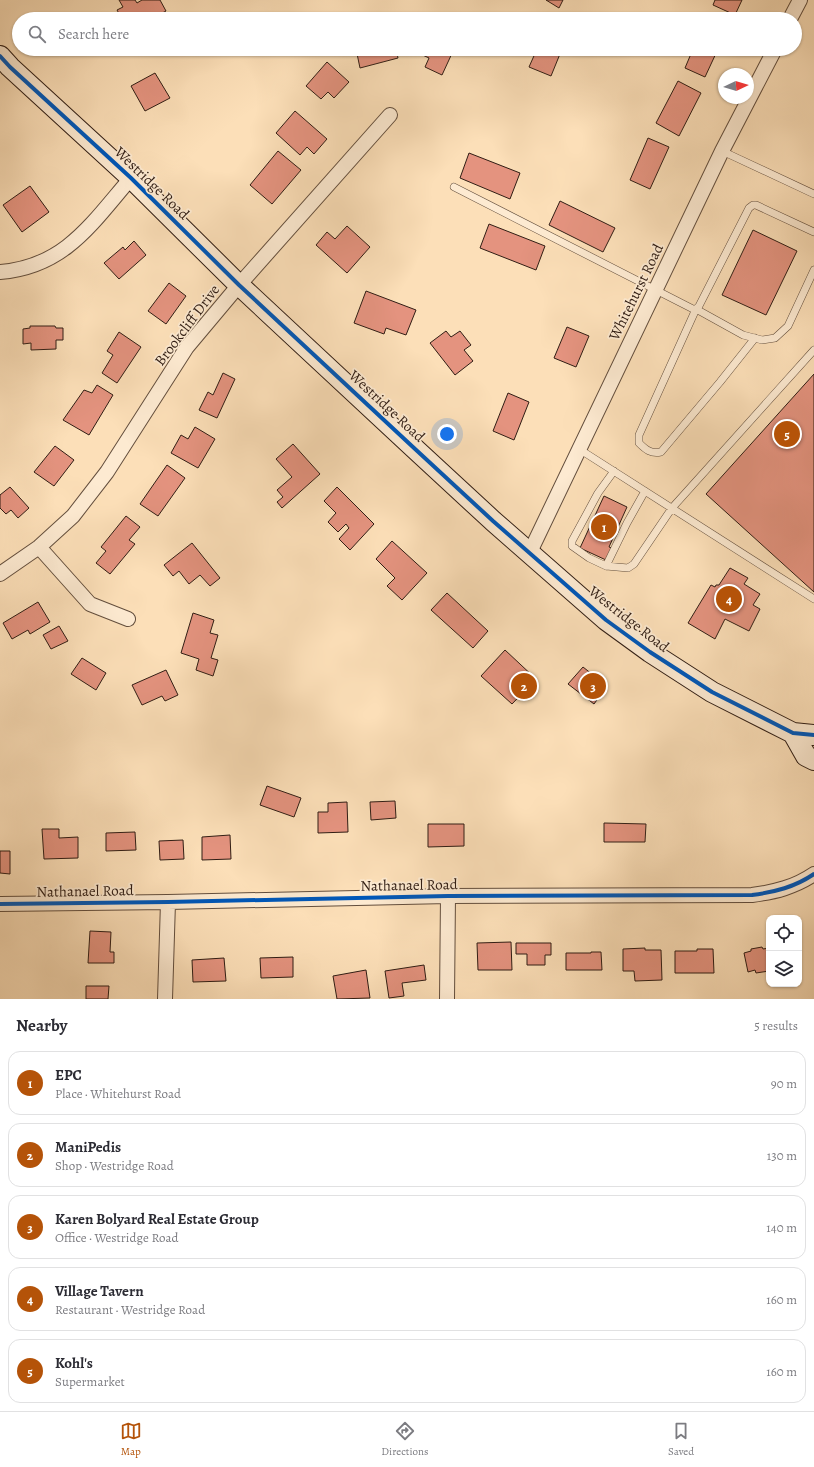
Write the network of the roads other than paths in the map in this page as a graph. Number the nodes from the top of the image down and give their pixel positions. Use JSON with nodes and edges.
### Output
{"nodes":[{"id":1,"x":800,"y":0,"type":"edge"},
{"id":2,"x":794,"y":12,"type":"edge"},
{"id":3,"x":0,"y":56,"type":"edge"},
{"id":4,"x":771,"y":56,"type":"edge"},
{"id":5,"x":390,"y":115,"type":"dead end"},
{"id":6,"x":722,"y":152,"type":"junction"},
{"id":7,"x":131,"y":178,"type":"junction"},
{"id":8,"x":454,"y":187,"type":"dead end"},
{"id":9,"x":814,"y":194,"type":"edge"},
{"id":10,"x":814,"y":232,"type":"edge"},
{"id":11,"x":814,"y":270,"type":"edge"},
{"id":12,"x":0,"y":272,"type":"edge"},
{"id":13,"x":239,"y":285,"type":"junction"},
{"id":14,"x":656,"y":290,"type":"junction"},
{"id":15,"x":696,"y":309,"type":"junction"},
{"id":16,"x":755,"y":338,"type":"junction"},
{"id":17,"x":814,"y":350,"type":"edge"},
{"id":18,"x":579,"y":449,"type":"junction"},
{"id":19,"x":614,"y":471,"type":"junction"},
{"id":20,"x":646,"y":491,"type":"junction"},
{"id":21,"x":672,"y":508,"type":"junction"},
{"id":22,"x":39,"y":547,"type":"junction"},
{"id":23,"x":530,"y":552,"type":"junction"},
{"id":24,"x":606,"y":566,"type":"junction"},
{"id":25,"x":0,"y":574,"type":"edge"},
{"id":26,"x":814,"y":599,"type":"edge"},
{"id":27,"x":128,"y":619,"type":"dead end"},
{"id":28,"x":793,"y":734,"type":"junction"},
{"id":29,"x":814,"y":735,"type":"edge"},
{"id":30,"x":814,"y":760,"type":"edge"},
{"id":31,"x":814,"y":874,"type":"edge"},
{"id":32,"x":448,"y":896,"type":"junction"},
{"id":33,"x":168,"y":902,"type":"junction"},
{"id":34,"x":0,"y":904,"type":"edge"},
{"id":35,"x":165,"y":999,"type":"edge"},
{"id":36,"x":447,"y":999,"type":"edge"}],
"edges":[{"from":1,"to":2,"type":"street"},
{"from":3,"to":7,"type":"main road","name":"Westridge Road"},
{"from":4,"to":6,"type":"street","name":"Whitehurst Road"},
{"from":5,"to":13,"type":"street","name":"Brookcliff Drive"},
{"from":6,"to":9,"type":"lane"},
{"from":6,"to":14,"type":"street","name":"Whitehurst Road"},
{"from":7,"to":12,"type":"street"},
{"from":7,"to":13,"type":"main road","name":"Westridge Road"},
{"from":8,"to":14,"type":"lane"},
{"from":10,"to":15,"type":"lane"},
{"from":11,"to":16,"type":"lane"},
{"from":13,"to":22,"type":"street","name":"Brookcliff Drive"},
{"from":13,"to":23,"type":"main road","name":"Westridge Road"},
{"from":14,"to":15,"type":"lane"},
{"from":14,"to":18,"type":"street","name":"Whitehurst Road"},
{"from":15,"to":16,"type":"lane"},
{"from":15,"to":16,"type":"lane"},
{"from":17,"to":21,"type":"lane"},
{"from":18,"to":19,"type":"lane"},
{"from":18,"to":23,"type":"street","name":"Whitehurst Road"},
{"from":19,"to":20,"type":"lane"},
{"from":19,"to":24,"type":"lane"},
{"from":20,"to":21,"type":"lane"},
{"from":20,"to":24,"type":"lane"},
{"from":21,"to":24,"type":"lane"},
{"from":21,"to":26,"type":"lane"},
{"from":22,"to":25,"type":"street","name":"Brookcliff Drive"},
{"from":22,"to":27,"type":"street"},
{"from":23,"to":28,"type":"main road","name":"Westridge Road"},
{"from":28,"to":29,"type":"main road","name":"Westridge Road"},
{"from":28,"to":30,"type":"main road"},
{"from":31,"to":32,"type":"street","name":"Nathanael Road"},
{"from":32,"to":33,"type":"street","name":"Nathanael Road"},
{"from":32,"to":36,"type":"street"},
{"from":33,"to":34,"type":"street","name":"Nathanael Road"},
{"from":33,"to":35,"type":"street"}]}
